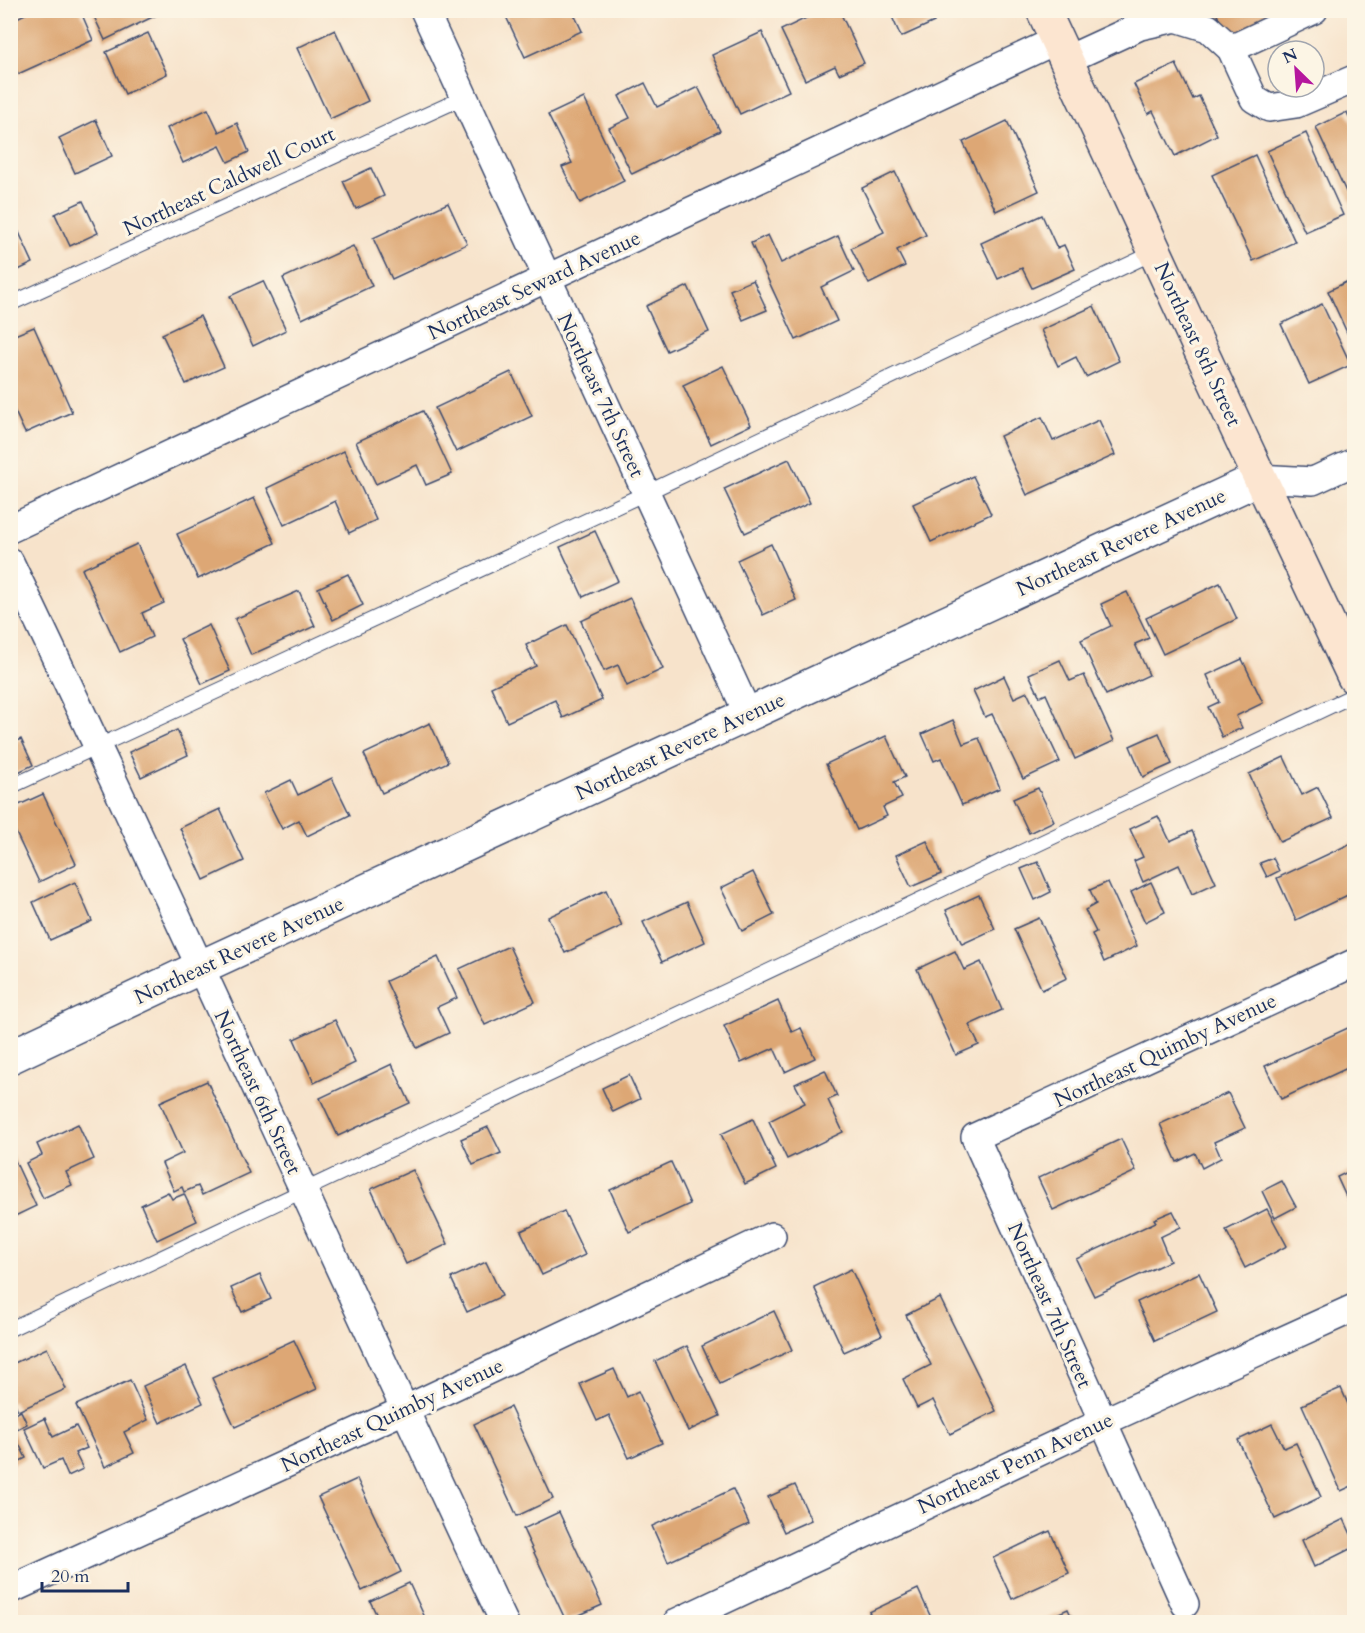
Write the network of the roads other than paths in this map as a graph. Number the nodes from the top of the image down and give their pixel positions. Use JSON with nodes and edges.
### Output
{"nodes":[{"id":1,"x":424,"y":10,"type":"edge"},
{"id":2,"x":1314,"y":10,"type":"edge"},
{"id":3,"x":1055,"y":37,"type":"edge"},
{"id":4,"x":1231,"y":49,"type":"junction"},
{"id":5,"x":1354,"y":79,"type":"edge"},
{"id":6,"x":465,"y":97,"type":"junction"},
{"id":7,"x":1155,"y":252,"type":"junction"},
{"id":8,"x":548,"y":278,"type":"junction"},
{"id":9,"x":10,"y":304,"type":"edge"},
{"id":10,"x":1354,"y":462,"type":"edge"},
{"id":11,"x":1260,"y":478,"type":"junction"},
{"id":12,"x":646,"y":493,"type":"junction"},
{"id":13,"x":10,"y":529,"type":"edge"},
{"id":14,"x":10,"y":562,"type":"edge"},
{"id":15,"x":1354,"y":678,"type":"edge"},
{"id":16,"x":1354,"y":695,"type":"edge"},
{"id":17,"x":748,"y":714,"type":"junction"},
{"id":18,"x":99,"y":746,"type":"junction"},
{"id":19,"x":10,"y":787,"type":"edge"},
{"id":20,"x":1354,"y":963,"type":"edge"},
{"id":21,"x":201,"y":967,"type":"junction"},
{"id":22,"x":10,"y":1057,"type":"edge"},
{"id":23,"x":975,"y":1137,"type":"joint"},
{"id":24,"x":304,"y":1190,"type":"junction"},
{"id":25,"x":772,"y":1236,"type":"dead end"},
{"id":26,"x":1354,"y":1308,"type":"edge"},
{"id":27,"x":10,"y":1329,"type":"edge"},
{"id":28,"x":404,"y":1410,"type":"junction"},
{"id":29,"x":1103,"y":1422,"type":"junction"},
{"id":30,"x":10,"y":1590,"type":"edge"},
{"id":31,"x":1185,"y":1604,"type":"dead end"},
{"id":32,"x":504,"y":1623,"type":"edge"},
{"id":33,"x":677,"y":1623,"type":"edge"}],
"edges":[{"from":1,"to":6,"type":"street","name":"Northeast 7th Street"},
{"from":2,"to":4,"type":"street"},
{"from":3,"to":4,"type":"street","name":"Northeast Seward Avenue"},
{"from":3,"to":7,"type":"main road","name":"Northeast 8th Street"},
{"from":3,"to":8,"type":"street","name":"Northeast Seward Avenue"},
{"from":4,"to":5,"type":"street"},
{"from":6,"to":8,"type":"street","name":"Northeast 7th Street"},
{"from":6,"to":9,"type":"lane","name":"Northeast Caldwell Court"},
{"from":7,"to":11,"type":"main road","name":"Northeast 8th Street"},
{"from":7,"to":12,"type":"lane"},
{"from":8,"to":12,"type":"street","name":"Northeast 7th Street"},
{"from":8,"to":13,"type":"street","name":"Northeast Seward Avenue"},
{"from":10,"to":11,"type":"street","name":"Northeast Revere Avenue"},
{"from":11,"to":15,"type":"main road","name":"Northeast 8th Street"},
{"from":11,"to":17,"type":"street","name":"Northeast Revere Avenue"},
{"from":12,"to":17,"type":"street","name":"Northeast 7th Street"},
{"from":12,"to":18,"type":"lane"},
{"from":14,"to":18,"type":"street","name":"Northeast 6th Street"},
{"from":16,"to":24,"type":"lane"},
{"from":17,"to":21,"type":"street","name":"Northeast Revere Avenue"},
{"from":18,"to":19,"type":"lane"},
{"from":18,"to":21,"type":"street","name":"Northeast 6th Street"},
{"from":20,"to":23,"type":"street","name":"Northeast Quimby Avenue"},
{"from":21,"to":22,"type":"street","name":"Northeast Revere Avenue"},
{"from":21,"to":24,"type":"street","name":"Northeast 6th Street"},
{"from":23,"to":29,"type":"street","name":"Northeast 7th Street"},
{"from":24,"to":27,"type":"lane"},
{"from":24,"to":28,"type":"street","name":"Northeast 6th Street"},
{"from":25,"to":28,"type":"street","name":"Northeast Quimby Avenue"},
{"from":26,"to":29,"type":"street","name":"Northeast Penn Avenue"},
{"from":28,"to":30,"type":"street","name":"Northeast Quimby Avenue"},
{"from":28,"to":32,"type":"street","name":"Northeast 6th Street"},
{"from":29,"to":31,"type":"street","name":"Northeast 7th Street"},
{"from":29,"to":33,"type":"street","name":"Northeast Penn Avenue"}]}
